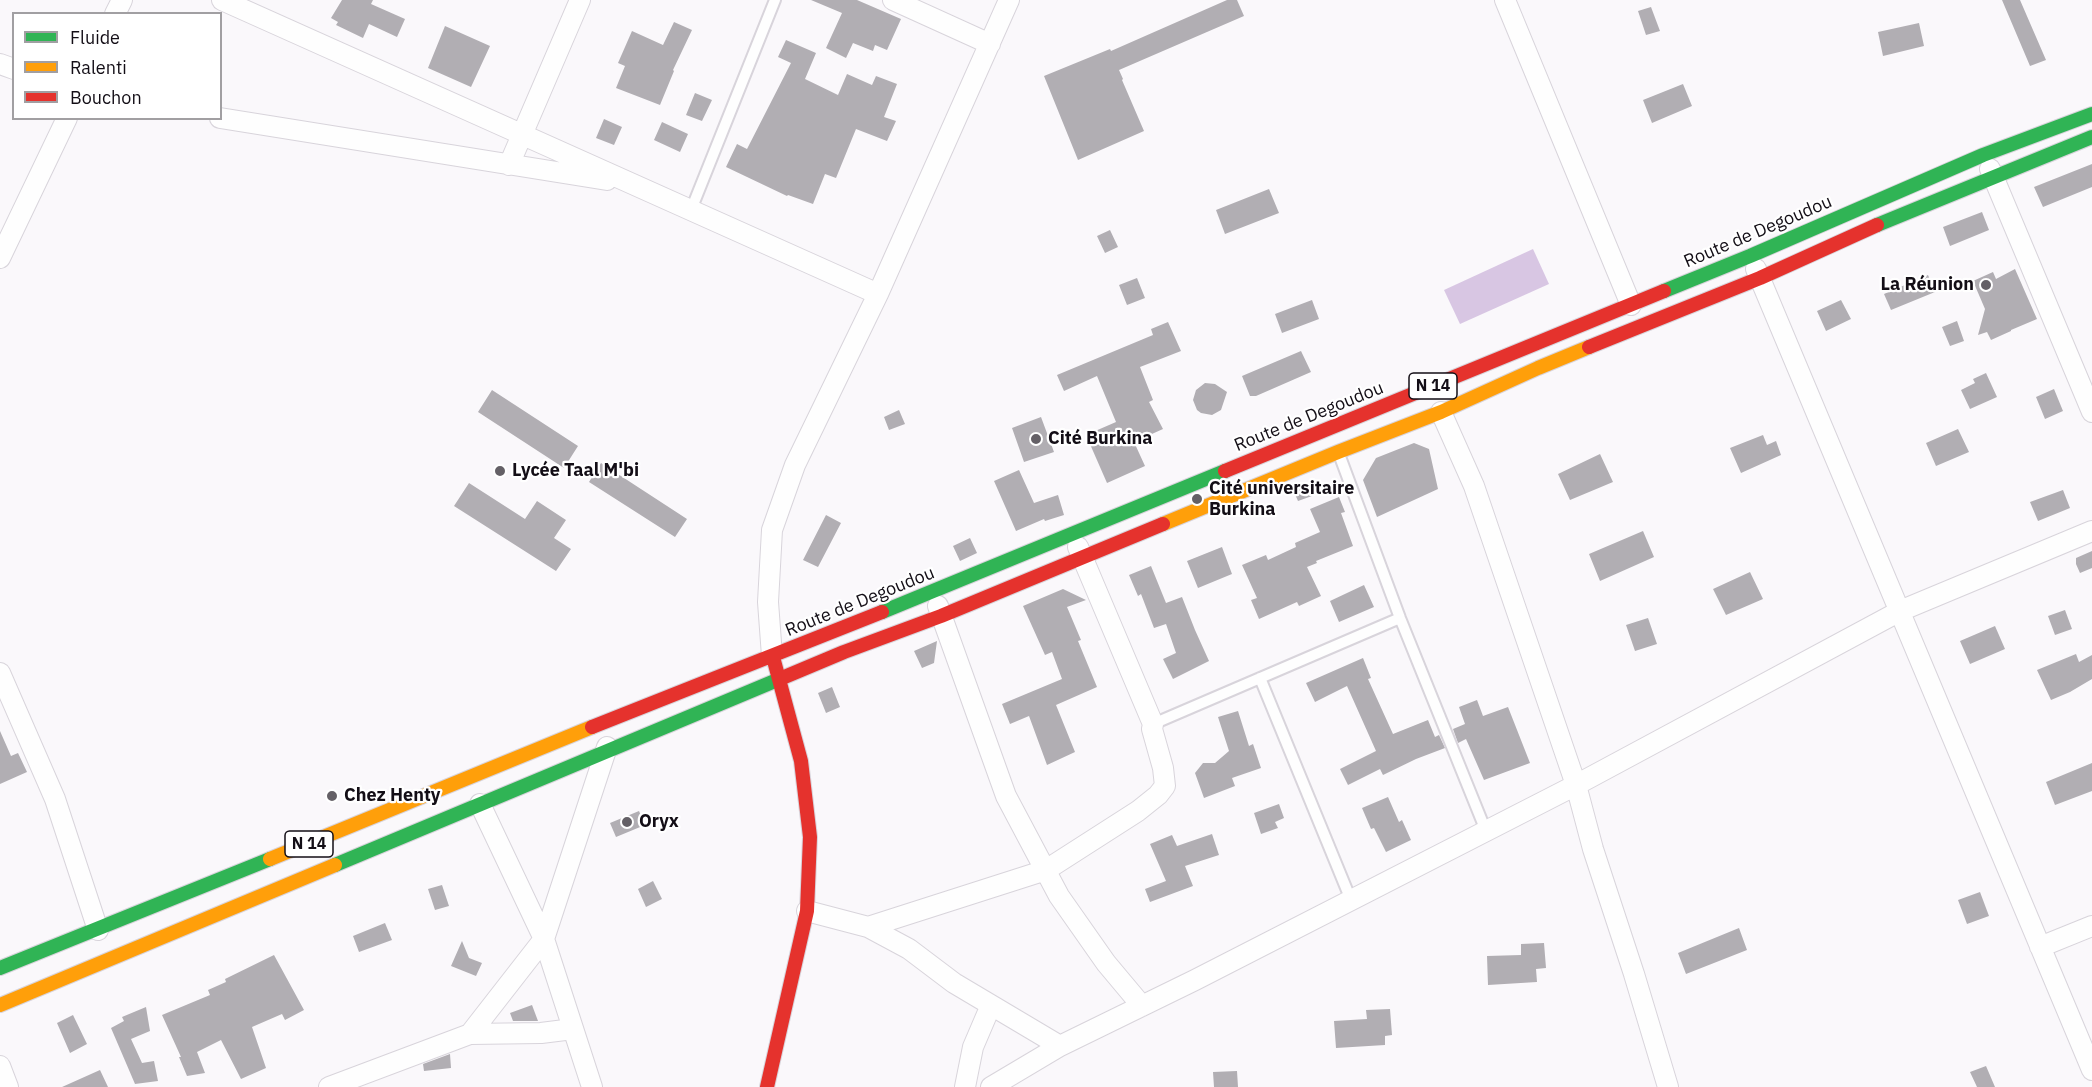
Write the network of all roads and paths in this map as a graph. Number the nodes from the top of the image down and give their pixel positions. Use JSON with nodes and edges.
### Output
{"nodes":[{"id":1,"x":222,"y":0,"type":"edge"},
{"id":2,"x":775,"y":0,"type":"edge"},
{"id":3,"x":893,"y":0,"type":"edge"},
{"id":4,"x":1009,"y":0,"type":"edge"},
{"id":5,"x":1505,"y":0,"type":"edge"},
{"id":6,"x":576,"y":1,"type":"edge"},
{"id":7,"x":990,"y":44,"type":"junction"},
{"id":8,"x":2092,"y":114,"type":"edge"},
{"id":9,"x":222,"y":118,"type":"edge"},
{"id":10,"x":66,"y":120,"type":"edge"},
{"id":11,"x":522,"y":134,"type":"junction"},
{"id":12,"x":2092,"y":137,"type":"edge"},
{"id":13,"x":1983,"y":155,"type":"junction"},
{"id":14,"x":508,"y":165,"type":"junction"},
{"id":15,"x":1994,"y":177,"type":"junction"},
{"id":16,"x":633,"y":184,"type":"junction"},
{"id":17,"x":691,"y":210,"type":"junction"},
{"id":18,"x":1750,"y":256,"type":"junction"},
{"id":19,"x":0,"y":258,"type":"edge"},
{"id":20,"x":1760,"y":278,"type":"junction"},
{"id":21,"x":878,"y":294,"type":"junction"},
{"id":22,"x":1630,"y":305,"type":"junction"},
{"id":23,"x":1441,"y":412,"type":"junction"},
{"id":24,"x":2092,"y":412,"type":"edge"},
{"id":25,"x":1333,"y":440,"type":"junction"},
{"id":26,"x":2092,"y":531,"type":"edge"},
{"id":27,"x":1073,"y":533,"type":"junction"},
{"id":28,"x":1083,"y":559,"type":"junction"},
{"id":29,"x":933,"y":592,"type":"junction"},
{"id":30,"x":1900,"y":611,"type":"junction"},
{"id":31,"x":942,"y":616,"type":"junction"},
{"id":32,"x":1400,"y":618,"type":"junction"},
{"id":33,"x":772,"y":656,"type":"junction"},
{"id":34,"x":0,"y":673,"type":"edge"},
{"id":35,"x":1260,"y":678,"type":"junction"},
{"id":36,"x":778,"y":681,"type":"junction"},
{"id":37,"x":617,"y":718,"type":"junction"},
{"id":38,"x":1153,"y":724,"type":"junction"},
{"id":39,"x":605,"y":752,"type":"junction"},
{"id":40,"x":1576,"y":785,"type":"junction"},
{"id":41,"x":480,"y":804,"type":"junction"},
{"id":42,"x":1486,"y":831,"type":"junction"},
{"id":43,"x":1046,"y":870,"type":"junction"},
{"id":44,"x":1351,"y":900,"type":"junction"},
{"id":45,"x":807,"y":910,"type":"junction"},
{"id":46,"x":2092,"y":926,"type":"edge"},
{"id":47,"x":868,"y":927,"type":"junction"},
{"id":48,"x":98,"y":930,"type":"junction"},
{"id":49,"x":544,"y":939,"type":"junction"},
{"id":50,"x":2040,"y":947,"type":"junction"},
{"id":51,"x":0,"y":968,"type":"edge"},
{"id":52,"x":0,"y":1005,"type":"edge"},
{"id":53,"x":991,"y":1005,"type":"junction"},
{"id":54,"x":1142,"y":1006,"type":"junction"},
{"id":55,"x":573,"y":1029,"type":"junction"},
{"id":56,"x":470,"y":1034,"type":"junction"},
{"id":57,"x":1060,"y":1046,"type":"junction"},
{"id":58,"x":0,"y":1066,"type":"edge"},
{"id":59,"x":2092,"y":1070,"type":"edge"},
{"id":60,"x":8,"y":1087,"type":"edge"},
{"id":61,"x":330,"y":1087,"type":"edge"},
{"id":62,"x":592,"y":1087,"type":"edge"},
{"id":63,"x":767,"y":1087,"type":"edge"},
{"id":64,"x":965,"y":1087,"type":"edge"},
{"id":65,"x":991,"y":1087,"type":"edge"},
{"id":66,"x":1668,"y":1087,"type":"edge"}],
"edges":[{"from":1,"to":11,"type":"street"},
{"from":2,"to":17,"type":"lane"},
{"from":3,"to":7,"type":"street"},
{"from":4,"to":7,"type":"street"},
{"from":5,"to":22,"type":"street"},
{"from":6,"to":11,"type":"street"},
{"from":7,"to":21,"type":"street"},
{"from":8,"to":13,"type":"main road","name":"Route de Degoudou","number":"N 14"},
{"from":9,"to":14,"type":"street"},
{"from":10,"to":19,"type":"street"},
{"from":11,"to":14,"type":"street"},
{"from":11,"to":16,"type":"street"},
{"from":12,"to":15,"type":"main road","name":"Route de Degoudou","number":"N 14"},
{"from":13,"to":15,"type":"street"},
{"from":13,"to":18,"type":"main road","name":"Route de Degoudou","number":"N 14"},
{"from":14,"to":16,"type":"street"},
{"from":15,"to":20,"type":"main road","name":"Route de Degoudou","number":"N 14"},
{"from":15,"to":24,"type":"street"},
{"from":16,"to":17,"type":"street"},
{"from":17,"to":21,"type":"street"},
{"from":18,"to":20,"type":"street"},
{"from":18,"to":22,"type":"main road","name":"Route de Degoudou","number":"N 14"},
{"from":20,"to":23,"type":"main road","name":"Route de Degoudou","number":"N 14"},
{"from":20,"to":30,"type":"street"},
{"from":21,"to":33,"type":"street"},
{"from":22,"to":25,"type":"main road","name":"Route de Degoudou","number":"N 14"},
{"from":23,"to":25,"type":"main road","name":"Route de Degoudou","number":"N 14"},
{"from":23,"to":40,"type":"street"},
{"from":25,"to":27,"type":"main road","name":"Route de Degoudou","number":"N 14"},
{"from":25,"to":28,"type":"main road","name":"Route de Degoudou","number":"N 14"},
{"from":25,"to":32,"type":"lane"},
{"from":26,"to":30,"type":"street"},
{"from":27,"to":28,"type":"street"},
{"from":27,"to":29,"type":"main road","name":"Route de Degoudou","number":"N 14"},
{"from":28,"to":31,"type":"main road","name":"Route de Degoudou","number":"N 14"},
{"from":28,"to":38,"type":"street"},
{"from":29,"to":31,"type":"street"},
{"from":29,"to":33,"type":"main road","name":"Route de Degoudou","number":"N 14"},
{"from":30,"to":40,"type":"street"},
{"from":30,"to":50,"type":"street"},
{"from":31,"to":36,"type":"main road","name":"Route de Degoudou","number":"N 14"},
{"from":31,"to":43,"type":"street"},
{"from":32,"to":35,"type":"lane"},
{"from":32,"to":42,"type":"lane"},
{"from":33,"to":36,"type":"main road"},
{"from":33,"to":37,"type":"main road","number":"N 14"},
{"from":34,"to":48,"type":"street"},
{"from":35,"to":38,"type":"lane"},
{"from":35,"to":44,"type":"lane"},
{"from":36,"to":39,"type":"main road","number":"N 14"},
{"from":36,"to":45,"type":"main road"},
{"from":37,"to":39,"type":"street"},
{"from":37,"to":48,"type":"main road","number":"N 14"},
{"from":38,"to":43,"type":"street"},
{"from":39,"to":41,"type":"main road","number":"N 14"},
{"from":39,"to":49,"type":"street"},
{"from":40,"to":42,"type":"street"},
{"from":40,"to":66,"type":"street"},
{"from":41,"to":49,"type":"street"},
{"from":41,"to":52,"type":"main road","number":"N 14"},
{"from":42,"to":44,"type":"street"},
{"from":43,"to":47,"type":"street"},
{"from":43,"to":54,"type":"street"},
{"from":44,"to":54,"type":"street"},
{"from":45,"to":47,"type":"street"},
{"from":45,"to":63,"type":"main road"},
{"from":46,"to":50,"type":"street"},
{"from":47,"to":53,"type":"street"},
{"from":48,"to":51,"type":"main road","number":"N 14"},
{"from":49,"to":55,"type":"street"},
{"from":49,"to":56,"type":"street"},
{"from":50,"to":59,"type":"street"},
{"from":53,"to":57,"type":"street"},
{"from":53,"to":64,"type":"street"},
{"from":54,"to":57,"type":"street"},
{"from":55,"to":56,"type":"street"},
{"from":55,"to":62,"type":"street"},
{"from":56,"to":61,"type":"street"},
{"from":57,"to":65,"type":"street"},
{"from":58,"to":60,"type":"street"}]}
